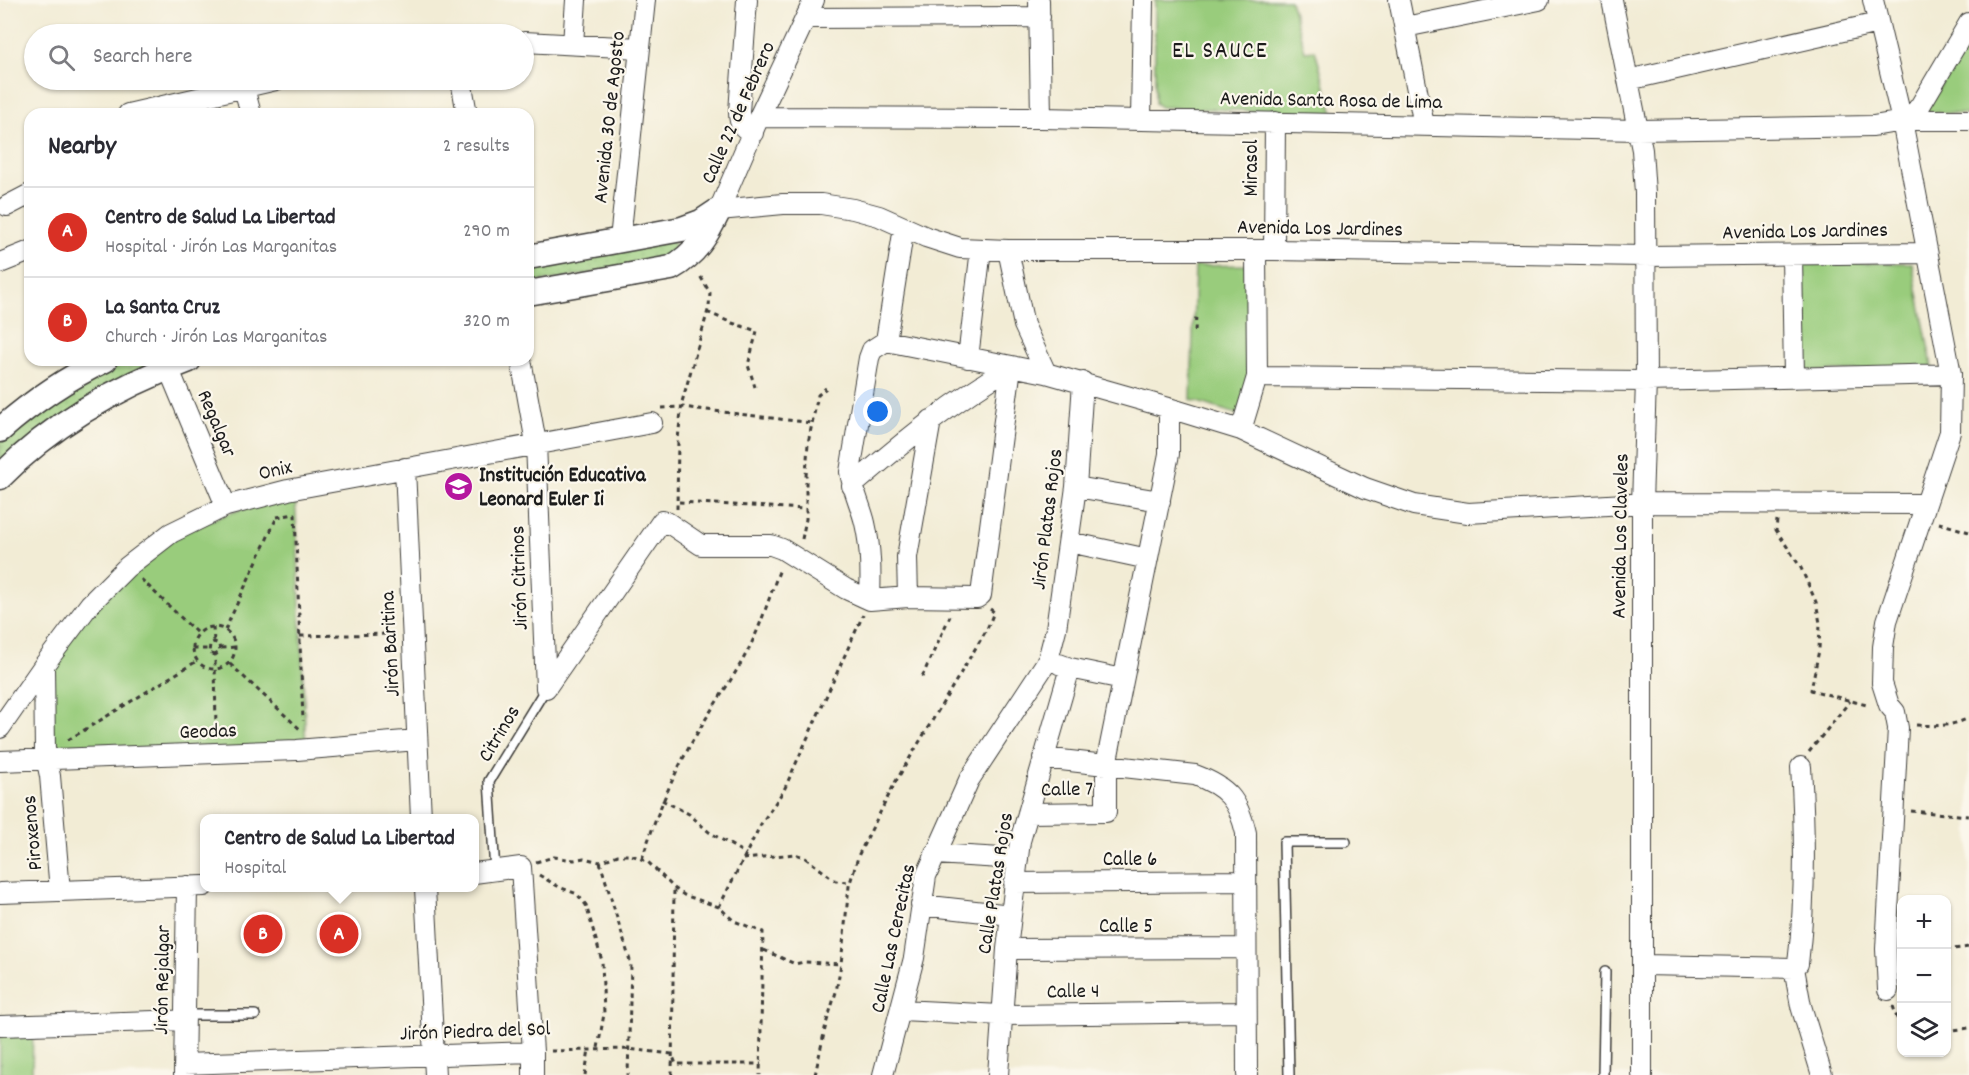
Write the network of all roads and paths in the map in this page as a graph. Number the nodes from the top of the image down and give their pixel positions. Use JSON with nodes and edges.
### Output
{"nodes":[{"id":1,"x":576,"y":0,"type":"edge"},
{"id":2,"x":645,"y":0,"type":"edge"},
{"id":3,"x":747,"y":0,"type":"edge"},
{"id":4,"x":1143,"y":0,"type":"edge"},
{"id":5,"x":1399,"y":0,"type":"edge"},
{"id":6,"x":1539,"y":0,"type":"edge"},
{"id":7,"x":1612,"y":0,"type":"edge"},
{"id":8,"x":1873,"y":0,"type":"edge"},
{"id":9,"x":1040,"y":8,"type":"edge"},
{"id":10,"x":810,"y":9,"type":"edge"},
{"id":11,"x":1878,"y":23,"type":"junction"},
{"id":12,"x":1969,"y":23,"type":"edge"},
{"id":13,"x":1405,"y":27,"type":"junction"},
{"id":14,"x":534,"y":42,"type":"edge"},
{"id":15,"x":573,"y":44,"type":"junction"},
{"id":16,"x":640,"y":48,"type":"junction"},
{"id":17,"x":1628,"y":80,"type":"junction"},
{"id":18,"x":236,"y":90,"type":"edge"},
{"id":19,"x":245,"y":90,"type":"edge"},
{"id":20,"x":463,"y":90,"type":"edge"},
{"id":21,"x":160,"y":108,"type":"edge"},
{"id":22,"x":249,"y":108,"type":"edge"},
{"id":23,"x":466,"y":108,"type":"edge"},
{"id":24,"x":1041,"y":118,"type":"junction"},
{"id":25,"x":1142,"y":120,"type":"junction"},
{"id":26,"x":1969,"y":120,"type":"edge"},
{"id":27,"x":1906,"y":121,"type":"junction"},
{"id":28,"x":1275,"y":122,"type":"junction"},
{"id":29,"x":756,"y":125,"type":"junction"},
{"id":30,"x":1424,"y":125,"type":"junction"},
{"id":31,"x":1638,"y":130,"type":"junction"},
{"id":32,"x":24,"y":197,"type":"edge"},
{"id":33,"x":7,"y":206,"type":"dead end"},
{"id":34,"x":719,"y":210,"type":"junction"},
{"id":35,"x":904,"y":227,"type":"junction"},
{"id":36,"x":620,"y":240,"type":"junction"},
{"id":37,"x":981,"y":249,"type":"junction"},
{"id":38,"x":1008,"y":250,"type":"junction"},
{"id":39,"x":1265,"y":250,"type":"junction"},
{"id":40,"x":24,"y":253,"type":"edge"},
{"id":41,"x":1927,"y":253,"type":"junction"},
{"id":42,"x":534,"y":255,"type":"edge"},
{"id":43,"x":1792,"y":255,"type":"junction"},
{"id":44,"x":1646,"y":256,"type":"junction"},
{"id":45,"x":685,"y":259,"type":"junction"},
{"id":46,"x":0,"y":263,"type":"edge"},
{"id":47,"x":534,"y":292,"type":"edge"},
{"id":48,"x":707,"y":312,"type":"junction"},
{"id":49,"x":1196,"y":316,"type":"dead end"},
{"id":50,"x":1195,"y":331,"type":"dead end"},
{"id":51,"x":886,"y":341,"type":"junction"},
{"id":52,"x":968,"y":358,"type":"junction"},
{"id":53,"x":94,"y":366,"type":"edge"},
{"id":54,"x":166,"y":366,"type":"edge"},
{"id":55,"x":175,"y":366,"type":"edge"},
{"id":56,"x":522,"y":366,"type":"edge"},
{"id":57,"x":1011,"y":367,"type":"junction"},
{"id":58,"x":1046,"y":373,"type":"junction"},
{"id":59,"x":1951,"y":374,"type":"junction"},
{"id":60,"x":1257,"y":377,"type":"junction"},
{"id":61,"x":1794,"y":378,"type":"junction"},
{"id":62,"x":1646,"y":381,"type":"junction"},
{"id":63,"x":1083,"y":382,"type":"junction"},
{"id":64,"x":754,"y":387,"type":"dead end"},
{"id":65,"x":826,"y":388,"type":"dead end"},
{"id":66,"x":682,"y":407,"type":"junction"},
{"id":67,"x":1169,"y":408,"type":"junction"},
{"id":68,"x":931,"y":420,"type":"junction"},
{"id":69,"x":649,"y":423,"type":"joint"},
{"id":70,"x":812,"y":423,"type":"junction"},
{"id":71,"x":0,"y":430,"type":"edge"},
{"id":72,"x":1241,"y":430,"type":"junction"},
{"id":73,"x":536,"y":443,"type":"junction"},
{"id":74,"x":405,"y":468,"type":"junction"},
{"id":75,"x":0,"y":477,"type":"edge"},
{"id":76,"x":852,"y":486,"type":"junction"},
{"id":77,"x":1076,"y":487,"type":"junction"},
{"id":78,"x":1160,"y":501,"type":"junction"},
{"id":79,"x":678,"y":502,"type":"junction"},
{"id":80,"x":1642,"y":503,"type":"junction"},
{"id":81,"x":1779,"y":504,"type":"junction"},
{"id":82,"x":226,"y":506,"type":"junction"},
{"id":83,"x":806,"y":508,"type":"junction"},
{"id":84,"x":281,"y":510,"type":"dead end"},
{"id":85,"x":1923,"y":511,"type":"junction"},
{"id":86,"x":277,"y":517,"type":"junction"},
{"id":87,"x":675,"y":529,"type":"junction"},
{"id":88,"x":1969,"y":532,"type":"edge"},
{"id":89,"x":1069,"y":542,"type":"junction"},
{"id":90,"x":771,"y":545,"type":"junction"},
{"id":91,"x":798,"y":559,"type":"junction"},
{"id":92,"x":1148,"y":559,"type":"junction"},
{"id":93,"x":138,"y":576,"type":"dead end"},
{"id":94,"x":908,"y":597,"type":"junction"},
{"id":95,"x":953,"y":598,"type":"junction"},
{"id":96,"x":977,"y":598,"type":"junction"},
{"id":97,"x":870,"y":600,"type":"junction"},
{"id":98,"x":213,"y":627,"type":"junction"},
{"id":99,"x":225,"y":630,"type":"junction"},
{"id":100,"x":198,"y":634,"type":"junction"},
{"id":101,"x":389,"y":634,"type":"dead end"},
{"id":102,"x":300,"y":636,"type":"junction"},
{"id":103,"x":214,"y":642,"type":"junction"},
{"id":104,"x":236,"y":647,"type":"junction"},
{"id":105,"x":221,"y":648,"type":"junction"},
{"id":106,"x":193,"y":649,"type":"junction"},
{"id":107,"x":208,"y":649,"type":"junction"},
{"id":108,"x":215,"y":656,"type":"junction"},
{"id":109,"x":1048,"y":660,"type":"junction"},
{"id":110,"x":197,"y":661,"type":"junction"},
{"id":111,"x":230,"y":663,"type":"junction"},
{"id":112,"x":44,"y":665,"type":"junction"},
{"id":113,"x":1070,"y":669,"type":"junction"},
{"id":114,"x":215,"y":670,"type":"junction"},
{"id":115,"x":922,"y":677,"type":"dead end"},
{"id":116,"x":1123,"y":679,"type":"junction"},
{"id":117,"x":546,"y":688,"type":"junction"},
{"id":118,"x":1851,"y":700,"type":"junction"},
{"id":119,"x":1896,"y":718,"type":"junction"},
{"id":120,"x":1969,"y":718,"type":"edge"},
{"id":121,"x":303,"y":721,"type":"dead end"},
{"id":122,"x":0,"y":728,"type":"edge"},
{"id":123,"x":304,"y":732,"type":"dead end"},
{"id":124,"x":216,"y":739,"type":"dead end"},
{"id":125,"x":417,"y":740,"type":"junction"},
{"id":126,"x":61,"y":744,"type":"dead end"},
{"id":127,"x":1043,"y":758,"type":"junction"},
{"id":128,"x":46,"y":759,"type":"junction"},
{"id":129,"x":0,"y":761,"type":"edge"},
{"id":130,"x":1106,"y":765,"type":"junction"},
{"id":131,"x":1801,"y":767,"type":"joint"},
{"id":132,"x":662,"y":800,"type":"junction"},
{"id":133,"x":1894,"y":810,"type":"junction"},
{"id":134,"x":1028,"y":813,"type":"junction"},
{"id":135,"x":421,"y":814,"type":"edge"},
{"id":136,"x":1969,"y":816,"type":"edge"},
{"id":137,"x":1346,"y":842,"type":"dead end"},
{"id":138,"x":746,"y":854,"type":"junction"},
{"id":139,"x":935,"y":854,"type":"junction"},
{"id":140,"x":642,"y":859,"type":"junction"},
{"id":141,"x":743,"y":859,"type":"junction"},
{"id":142,"x":1018,"y":859,"type":"junction"},
{"id":143,"x":600,"y":862,"type":"junction"},
{"id":144,"x":525,"y":867,"type":"junction"},
{"id":145,"x":495,"y":871,"type":"junction"},
{"id":146,"x":479,"y":873,"type":"edge"},
{"id":147,"x":1246,"y":881,"type":"junction"},
{"id":148,"x":850,"y":882,"type":"junction"},
{"id":149,"x":1014,"y":883,"type":"junction"},
{"id":150,"x":196,"y":886,"type":"edge"},
{"id":151,"x":674,"y":888,"type":"junction"},
{"id":152,"x":60,"y":891,"type":"junction"},
{"id":153,"x":425,"y":892,"type":"edge"},
{"id":154,"x":0,"y":893,"type":"edge"},
{"id":155,"x":921,"y":905,"type":"junction"},
{"id":156,"x":719,"y":907,"type":"junction"},
{"id":157,"x":1011,"y":915,"type":"junction"},
{"id":158,"x":1969,"y":947,"type":"edge"},
{"id":159,"x":1246,"y":948,"type":"junction"},
{"id":160,"x":1007,"y":949,"type":"junction"},
{"id":161,"x":1951,"y":949,"type":"edge"},
{"id":162,"x":764,"y":950,"type":"junction"},
{"id":163,"x":842,"y":964,"type":"junction"},
{"id":164,"x":1644,"y":965,"type":"junction"},
{"id":165,"x":1794,"y":968,"type":"junction"},
{"id":166,"x":1605,"y":972,"type":"dead end"},
{"id":167,"x":1888,"y":990,"type":"joint"},
{"id":168,"x":901,"y":1010,"type":"junction"},
{"id":169,"x":1246,"y":1012,"type":"junction"},
{"id":170,"x":255,"y":1015,"type":"dead end"},
{"id":171,"x":1001,"y":1015,"type":"junction"},
{"id":172,"x":185,"y":1017,"type":"junction"},
{"id":173,"x":1897,"y":1018,"type":"edge"},
{"id":174,"x":0,"y":1026,"type":"edge"},
{"id":175,"x":1969,"y":1028,"type":"edge"},
{"id":176,"x":1951,"y":1030,"type":"edge"},
{"id":177,"x":598,"y":1048,"type":"junction"},
{"id":178,"x":628,"y":1048,"type":"junction"},
{"id":179,"x":589,"y":1049,"type":"junction"},
{"id":180,"x":533,"y":1052,"type":"junction"},
{"id":181,"x":672,"y":1054,"type":"junction"},
{"id":182,"x":761,"y":1064,"type":"junction"},
{"id":183,"x":435,"y":1065,"type":"edge"},
{"id":184,"x":184,"y":1070,"type":"edge"},
{"id":185,"x":533,"y":1075,"type":"edge"},
{"id":186,"x":585,"y":1075,"type":"edge"},
{"id":187,"x":628,"y":1075,"type":"edge"},
{"id":188,"x":672,"y":1075,"type":"edge"},
{"id":189,"x":760,"y":1075,"type":"edge"},
{"id":190,"x":815,"y":1075,"type":"edge"},
{"id":191,"x":883,"y":1075,"type":"edge"},
{"id":192,"x":998,"y":1075,"type":"edge"},
{"id":193,"x":1247,"y":1075,"type":"edge"},
{"id":194,"x":1289,"y":1075,"type":"edge"},
{"id":195,"x":1603,"y":1075,"type":"edge"},
{"id":196,"x":1642,"y":1075,"type":"edge"},
{"id":197,"x":1822,"y":1075,"type":"edge"}],
"edges":[{"from":1,"to":15,"type":"street"},
{"from":2,"to":16,"type":"street","name":"Avenida 30 de Agosto"},
{"from":3,"to":29,"type":"street"},
{"from":4,"to":25,"type":"street"},
{"from":5,"to":13,"type":"street"},
{"from":6,"to":13,"type":"street"},
{"from":7,"to":17,"type":"street","name":"Avenida Los Claveles"},
{"from":8,"to":11,"type":"street"},
{"from":9,"to":10,"type":"street"},
{"from":9,"to":24,"type":"street"},
{"from":10,"to":29,"type":"street","name":"Calle 22 de Febrero"},
{"from":11,"to":17,"type":"street"},
{"from":11,"to":27,"type":"street"},
{"from":12,"to":27,"type":"street"},
{"from":13,"to":30,"type":"street"},
{"from":14,"to":15,"type":"street"},
{"from":15,"to":16,"type":"street"},
{"from":16,"to":36,"type":"street","name":"Avenida 30 de Agosto"},
{"from":17,"to":31,"type":"street","name":"Avenida Los Claveles"},
{"from":18,"to":21,"type":"street"},
{"from":19,"to":22,"type":"street"},
{"from":20,"to":23,"type":"street"},
{"from":24,"to":25,"type":"street","name":"Avenida Santa Rosa de Lima"},
{"from":24,"to":29,"type":"street","name":"Avenida Santa Rosa de Lima"},
{"from":25,"to":28,"type":"street","name":"Avenida Santa Rosa de Lima"},
{"from":26,"to":27,"type":"street","name":"Avenida Santa Rosa de Lima"},
{"from":27,"to":31,"type":"street","name":"Avenida Santa Rosa de Lima"},
{"from":27,"to":41,"type":"street"},
{"from":28,"to":30,"type":"street","name":"Avenida Santa Rosa de Lima"},
{"from":28,"to":39,"type":"street","name":"Mirasol"},
{"from":29,"to":34,"type":"street","name":"Calle 22 de Febrero"},
{"from":30,"to":31,"type":"street","name":"Avenida Santa Rosa de Lima"},
{"from":31,"to":44,"type":"street","name":"Avenida Los Claveles"},
{"from":32,"to":33,"type":"street"},
{"from":34,"to":35,"type":"street","name":"Avenida Los Jardines"},
{"from":34,"to":36,"type":"street"},
{"from":34,"to":45,"type":"street"},
{"from":35,"to":37,"type":"street","name":"Avenida Los Jardines"},
{"from":35,"to":51,"type":"street"},
{"from":36,"to":42,"type":"street"},
{"from":37,"to":38,"type":"street","name":"Avenida Los Jardines"},
{"from":37,"to":52,"type":"street"},
{"from":38,"to":39,"type":"street","name":"Avenida Los Jardines"},
{"from":38,"to":58,"type":"street"},
{"from":39,"to":44,"type":"street","name":"Avenida Los Jardines"},
{"from":39,"to":60,"type":"street","name":"Mirasol"},
{"from":40,"to":46,"type":"street"},
{"from":41,"to":43,"type":"street","name":"Avenida Los Jardines"},
{"from":41,"to":59,"type":"street"},
{"from":43,"to":44,"type":"street","name":"Avenida Los Jardines"},
{"from":43,"to":61,"type":"street"},
{"from":44,"to":62,"type":"street","name":"Avenida Los Claveles"},
{"from":45,"to":47,"type":"street"},
{"from":45,"to":48,"type":"path"},
{"from":48,"to":64,"type":"path"},
{"from":48,"to":66,"type":"path"},
{"from":49,"to":50,"type":"path"},
{"from":51,"to":52,"type":"street"},
{"from":51,"to":76,"type":"street"},
{"from":52,"to":57,"type":"street"},
{"from":53,"to":71,"type":"street"},
{"from":54,"to":75,"type":"street"},
{"from":55,"to":82,"type":"street","name":"Regalgar"},
{"from":56,"to":73,"type":"street","name":"Jirón Citrinos"},
{"from":57,"to":58,"type":"street"},
{"from":57,"to":68,"type":"street"},
{"from":57,"to":96,"type":"street"},
{"from":58,"to":63,"type":"street"},
{"from":59,"to":61,"type":"street"},
{"from":59,"to":85,"type":"street"},
{"from":60,"to":62,"type":"street"},
{"from":60,"to":72,"type":"street","name":"Mirasol"},
{"from":61,"to":62,"type":"street"},
{"from":62,"to":80,"type":"street","name":"Avenida Los Claveles"},
{"from":63,"to":67,"type":"street"},
{"from":63,"to":77,"type":"street","name":"Jirón Platas Rojos"},
{"from":65,"to":70,"type":"path"},
{"from":66,"to":69,"type":"path"},
{"from":66,"to":70,"type":"path"},
{"from":66,"to":79,"type":"path"},
{"from":67,"to":72,"type":"street"},
{"from":67,"to":78,"type":"street"},
{"from":68,"to":76,"type":"street"},
{"from":68,"to":94,"type":"street"},
{"from":69,"to":73,"type":"street","name":"Onix"},
{"from":70,"to":83,"type":"path"},
{"from":72,"to":80,"type":"street"},
{"from":73,"to":74,"type":"street","name":"Onix"},
{"from":73,"to":117,"type":"street","name":"Jirón Citrinos"},
{"from":74,"to":82,"type":"street","name":"Onix"},
{"from":74,"to":125,"type":"street","name":"Jirón Baritina"},
{"from":76,"to":97,"type":"street"},
{"from":77,"to":78,"type":"street"},
{"from":77,"to":89,"type":"street","name":"Jirón Platas Rojos"},
{"from":78,"to":92,"type":"street"},
{"from":79,"to":83,"type":"path"},
{"from":79,"to":87,"type":"path"},
{"from":80,"to":81,"type":"street"},
{"from":80,"to":164,"type":"street","name":"Avenida Los Claveles"},
{"from":81,"to":85,"type":"street"},
{"from":81,"to":118,"type":"path"},
{"from":82,"to":112,"type":"street","name":"Onix"},
{"from":83,"to":91,"type":"path"},
{"from":84,"to":86,"type":"path"},
{"from":85,"to":88,"type":"path"},
{"from":85,"to":119,"type":"street"},
{"from":86,"to":99,"type":"path"},
{"from":86,"to":102,"type":"path"},
{"from":87,"to":90,"type":"street"},
{"from":87,"to":117,"type":"street"},
{"from":89,"to":92,"type":"street"},
{"from":89,"to":109,"type":"street","name":"Jirón Platas Rojos"},
{"from":90,"to":91,"type":"street"},
{"from":90,"to":132,"type":"path"},
{"from":91,"to":97,"type":"street"},
{"from":92,"to":116,"type":"street"},
{"from":93,"to":100,"type":"path"},
{"from":94,"to":95,"type":"street"},
{"from":94,"to":97,"type":"street"},
{"from":95,"to":96,"type":"street"},
{"from":95,"to":115,"type":"path"},
{"from":96,"to":148,"type":"path"},
{"from":97,"to":138,"type":"path"},
{"from":98,"to":99,"type":"path"},
{"from":98,"to":100,"type":"path"},
{"from":98,"to":103,"type":"path"},
{"from":99,"to":104,"type":"path"},
{"from":100,"to":106,"type":"path"},
{"from":101,"to":102,"type":"path"},
{"from":102,"to":121,"type":"path"},
{"from":103,"to":105,"type":"path"},
{"from":103,"to":107,"type":"path"},
{"from":104,"to":105,"type":"path"},
{"from":104,"to":111,"type":"path"},
{"from":105,"to":108,"type":"path"},
{"from":106,"to":107,"type":"path"},
{"from":106,"to":110,"type":"path"},
{"from":107,"to":108,"type":"path"},
{"from":108,"to":114,"type":"path"},
{"from":109,"to":113,"type":"street"},
{"from":109,"to":139,"type":"street","name":"Calle Las Cerecitas"},
{"from":110,"to":114,"type":"path"},
{"from":110,"to":126,"type":"path"},
{"from":111,"to":114,"type":"path"},
{"from":111,"to":123,"type":"path"},
{"from":112,"to":122,"type":"street","name":"Onix"},
{"from":112,"to":128,"type":"street","name":"Piroxenos"},
{"from":113,"to":116,"type":"street"},
{"from":113,"to":127,"type":"street","name":"Calle Platas Rojos"},
{"from":114,"to":124,"type":"path"},
{"from":116,"to":130,"type":"street"},
{"from":117,"to":145,"type":"lane","name":"Citrinos"},
{"from":118,"to":119,"type":"path"},
{"from":118,"to":131,"type":"path"},
{"from":119,"to":120,"type":"path"},
{"from":119,"to":133,"type":"street"},
{"from":125,"to":128,"type":"street","name":"Geodas"},
{"from":125,"to":135,"type":"street","name":"Jirón Baritina"},
{"from":127,"to":130,"type":"street"},
{"from":127,"to":134,"type":"street","name":"Calle Platas Rojos"},
{"from":128,"to":129,"type":"street","name":"Geodas"},
{"from":128,"to":152,"type":"street","name":"Piroxenos"},
{"from":130,"to":134,"type":"street","name":"Calle 7"},
{"from":130,"to":147,"type":"street"},
{"from":131,"to":165,"type":"street"},
{"from":132,"to":138,"type":"path"},
{"from":132,"to":140,"type":"path"},
{"from":133,"to":136,"type":"path"},
{"from":133,"to":167,"type":"street"},
{"from":134,"to":142,"type":"street","name":"Calle Platas Rojos"},
{"from":137,"to":194,"type":"lane"},
{"from":138,"to":141,"type":"path"},
{"from":139,"to":142,"type":"street"},
{"from":139,"to":155,"type":"street","name":"Calle Las Cerecitas"},
{"from":140,"to":143,"type":"path"},
{"from":140,"to":151,"type":"path"},
{"from":141,"to":148,"type":"path"},
{"from":141,"to":156,"type":"path"},
{"from":142,"to":149,"type":"street","name":"Calle Platas Rojos"},
{"from":143,"to":144,"type":"path"},
{"from":143,"to":178,"type":"path"},
{"from":144,"to":145,"type":"street"},
{"from":144,"to":177,"type":"path"},
{"from":144,"to":180,"type":"street"},
{"from":145,"to":146,"type":"street"},
{"from":147,"to":149,"type":"street","name":"Calle 6"},
{"from":147,"to":159,"type":"street"},
{"from":148,"to":163,"type":"path"},
{"from":149,"to":157,"type":"street","name":"Calle Platas Rojos"},
{"from":150,"to":152,"type":"street"},
{"from":150,"to":172,"type":"street","name":"Jirón Rejalgar"},
{"from":151,"to":156,"type":"path"},
{"from":151,"to":181,"type":"path"},
{"from":152,"to":154,"type":"street"},
{"from":153,"to":183,"type":"street"},
{"from":155,"to":157,"type":"street"},
{"from":155,"to":168,"type":"street","name":"Calle Las Cerecitas"},
{"from":156,"to":162,"type":"path"},
{"from":157,"to":160,"type":"street","name":"Calle Platas Rojos"},
{"from":158,"to":161,"type":"path"},
{"from":159,"to":160,"type":"street","name":"Calle 5"},
{"from":159,"to":169,"type":"street"},
{"from":160,"to":171,"type":"street","name":"Calle Platas Rojos"},
{"from":162,"to":163,"type":"path"},
{"from":162,"to":182,"type":"path"},
{"from":163,"to":190,"type":"path"},
{"from":164,"to":165,"type":"street"},
{"from":164,"to":196,"type":"street","name":"Avenida Los Claveles"},
{"from":165,"to":197,"type":"street"},
{"from":166,"to":195,"type":"lane"},
{"from":167,"to":173,"type":"path"},
{"from":168,"to":171,"type":"street","name":"Calle 4"},
{"from":168,"to":191,"type":"street","name":"Calle Las Cerecitas"},
{"from":169,"to":171,"type":"street","name":"Calle 4"},
{"from":169,"to":193,"type":"street"},
{"from":170,"to":172,"type":"lane"},
{"from":171,"to":192,"type":"street","name":"Calle Platas Rojos"},
{"from":172,"to":174,"type":"street"},
{"from":172,"to":184,"type":"street","name":"Jirón Rejalgar"},
{"from":175,"to":176,"type":"path"},
{"from":177,"to":178,"type":"path","name":"Jirón Piedra del Sol"},
{"from":177,"to":179,"type":"path","name":"Jirón Piedra del Sol"},
{"from":178,"to":181,"type":"path","name":"Jirón Piedra del Sol"},
{"from":178,"to":187,"type":"path"},
{"from":179,"to":180,"type":"path","name":"Jirón Piedra del Sol"},
{"from":179,"to":186,"type":"path"},
{"from":180,"to":183,"type":"street","name":"Jirón Piedra del Sol"},
{"from":180,"to":185,"type":"street"},
{"from":181,"to":182,"type":"path","name":"Jirón Piedra del Sol"},
{"from":181,"to":188,"type":"path"},
{"from":182,"to":189,"type":"path"},
{"from":183,"to":184,"type":"street","name":"Jirón Piedra del Sol"}]}
